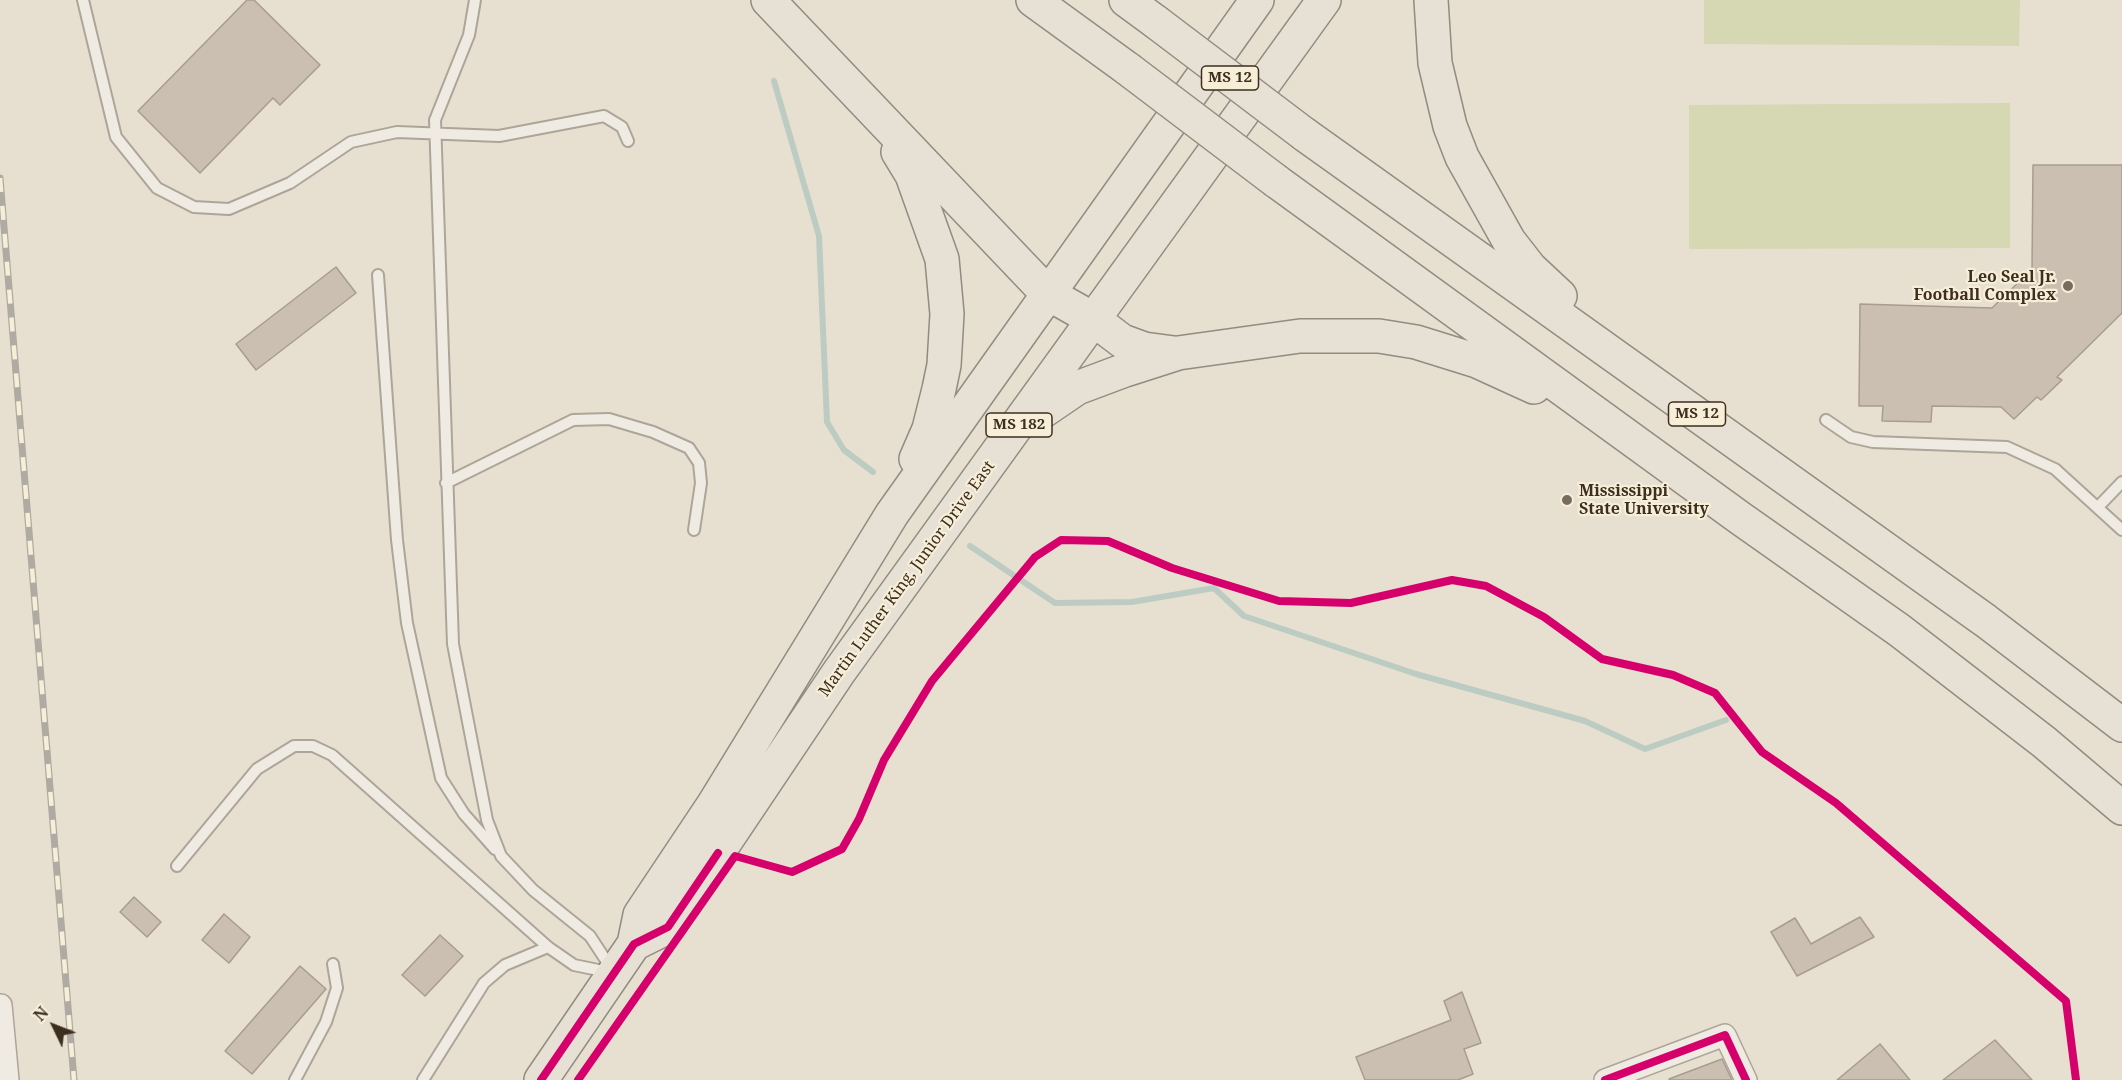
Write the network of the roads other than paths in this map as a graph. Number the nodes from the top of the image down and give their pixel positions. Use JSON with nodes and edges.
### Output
{"nodes":[{"id":1,"x":83,"y":0,"type":"edge"},
{"id":2,"x":475,"y":0,"type":"edge"},
{"id":3,"x":768,"y":0,"type":"edge"},
{"id":4,"x":1033,"y":0,"type":"edge"},
{"id":5,"x":1126,"y":0,"type":"edge"},
{"id":6,"x":1257,"y":0,"type":"edge"},
{"id":7,"x":1324,"y":0,"type":"edge"},
{"id":8,"x":1431,"y":0,"type":"edge"},
{"id":9,"x":871,"y":110,"type":"junction"},
{"id":10,"x":435,"y":135,"type":"junction"},
{"id":11,"x":628,"y":141,"type":"dead end"},
{"id":12,"x":378,"y":275,"type":"dead end"},
{"id":13,"x":1047,"y":293,"type":"junction"},
{"id":14,"x":1093,"y":319,"type":"junction"},
{"id":15,"x":1178,"y":353,"type":"junction"},
{"id":16,"x":1681,"y":402,"type":"junction"},
{"id":17,"x":1826,"y":420,"type":"dead end"},
{"id":18,"x":1014,"y":431,"type":"junction"},
{"id":19,"x":2122,"y":482,"type":"edge"},
{"id":20,"x":446,"y":483,"type":"junction"},
{"id":21,"x":2098,"y":507,"type":"junction"},
{"id":22,"x":892,"y":514,"type":"junction"},
{"id":23,"x":1740,"y":518,"type":"junction"},
{"id":24,"x":694,"y":530,"type":"dead end"},
{"id":25,"x":2122,"y":530,"type":"edge"},
{"id":26,"x":2086,"y":700,"type":"junction"},
{"id":27,"x":2122,"y":725,"type":"edge"},
{"id":28,"x":2122,"y":732,"type":"edge"},
{"id":29,"x":2122,"y":808,"type":"edge"},
{"id":30,"x":501,"y":856,"type":"junction"},
{"id":31,"x":177,"y":866,"type":"dead end"},
{"id":32,"x":634,"y":944,"type":"junction"},
{"id":33,"x":548,"y":947,"type":"junction"},
{"id":34,"x":333,"y":964,"type":"dead end"},
{"id":35,"x":615,"y":973,"type":"junction"},
{"id":36,"x":1,"y":1005,"type":"edge"},
{"id":37,"x":8,"y":1080,"type":"edge"},
{"id":38,"x":295,"y":1080,"type":"edge"},
{"id":39,"x":423,"y":1080,"type":"edge"},
{"id":40,"x":541,"y":1080,"type":"edge"},
{"id":41,"x":1605,"y":1080,"type":"edge"},
{"id":42,"x":1746,"y":1080,"type":"edge"}],
"edges":[{"from":1,"to":10,"type":"lane"},
{"from":2,"to":10,"type":"lane"},
{"from":3,"to":9,"type":"main road"},
{"from":4,"to":23,"type":"main road","bridge":true},
{"from":5,"to":16,"type":"main road","number":"MS 12","bridge":true},
{"from":6,"to":13,"type":"main road","number":"MS 182"},
{"from":7,"to":14,"type":"main road","name":"Martin Luther King, Junior Drive East","number":"MS 182"},
{"from":8,"to":16,"type":"main road"},
{"from":9,"to":13,"type":"main road"},
{"from":9,"to":22,"type":"main road"},
{"from":10,"to":11,"type":"lane"},
{"from":10,"to":20,"type":"lane"},
{"from":12,"to":30,"type":"lane"},
{"from":13,"to":14,"type":"main road"},
{"from":13,"to":22,"type":"main road","number":"MS 182"},
{"from":14,"to":15,"type":"main road"},
{"from":14,"to":18,"type":"main road","name":"Martin Luther King, Junior Drive East","number":"MS 182"},
{"from":15,"to":18,"type":"main road"},
{"from":15,"to":23,"type":"main road"},
{"from":16,"to":26,"type":"main road","number":"MS 12"},
{"from":17,"to":21,"type":"lane"},
{"from":18,"to":32,"type":"main road","name":"Martin Luther King, Junior Drive East","number":"MS 182"},
{"from":19,"to":21,"type":"lane"},
{"from":20,"to":24,"type":"lane"},
{"from":20,"to":30,"type":"lane"},
{"from":21,"to":25,"type":"lane"},
{"from":22,"to":32,"type":"main road","number":"MS 182"},
{"from":23,"to":29,"type":"main road"},
{"from":26,"to":27,"type":"main road"},
{"from":26,"to":28,"type":"main road","number":"MS 12"},
{"from":30,"to":35,"type":"lane"},
{"from":31,"to":33,"type":"lane"},
{"from":32,"to":35,"type":"main road","number":"MS 182"},
{"from":33,"to":35,"type":"lane"},
{"from":33,"to":39,"type":"lane"},
{"from":34,"to":38,"type":"lane"},
{"from":35,"to":40,"type":"main road","number":"MS 182"},
{"from":36,"to":37,"type":"street"},
{"from":41,"to":42,"type":"street"}]}
